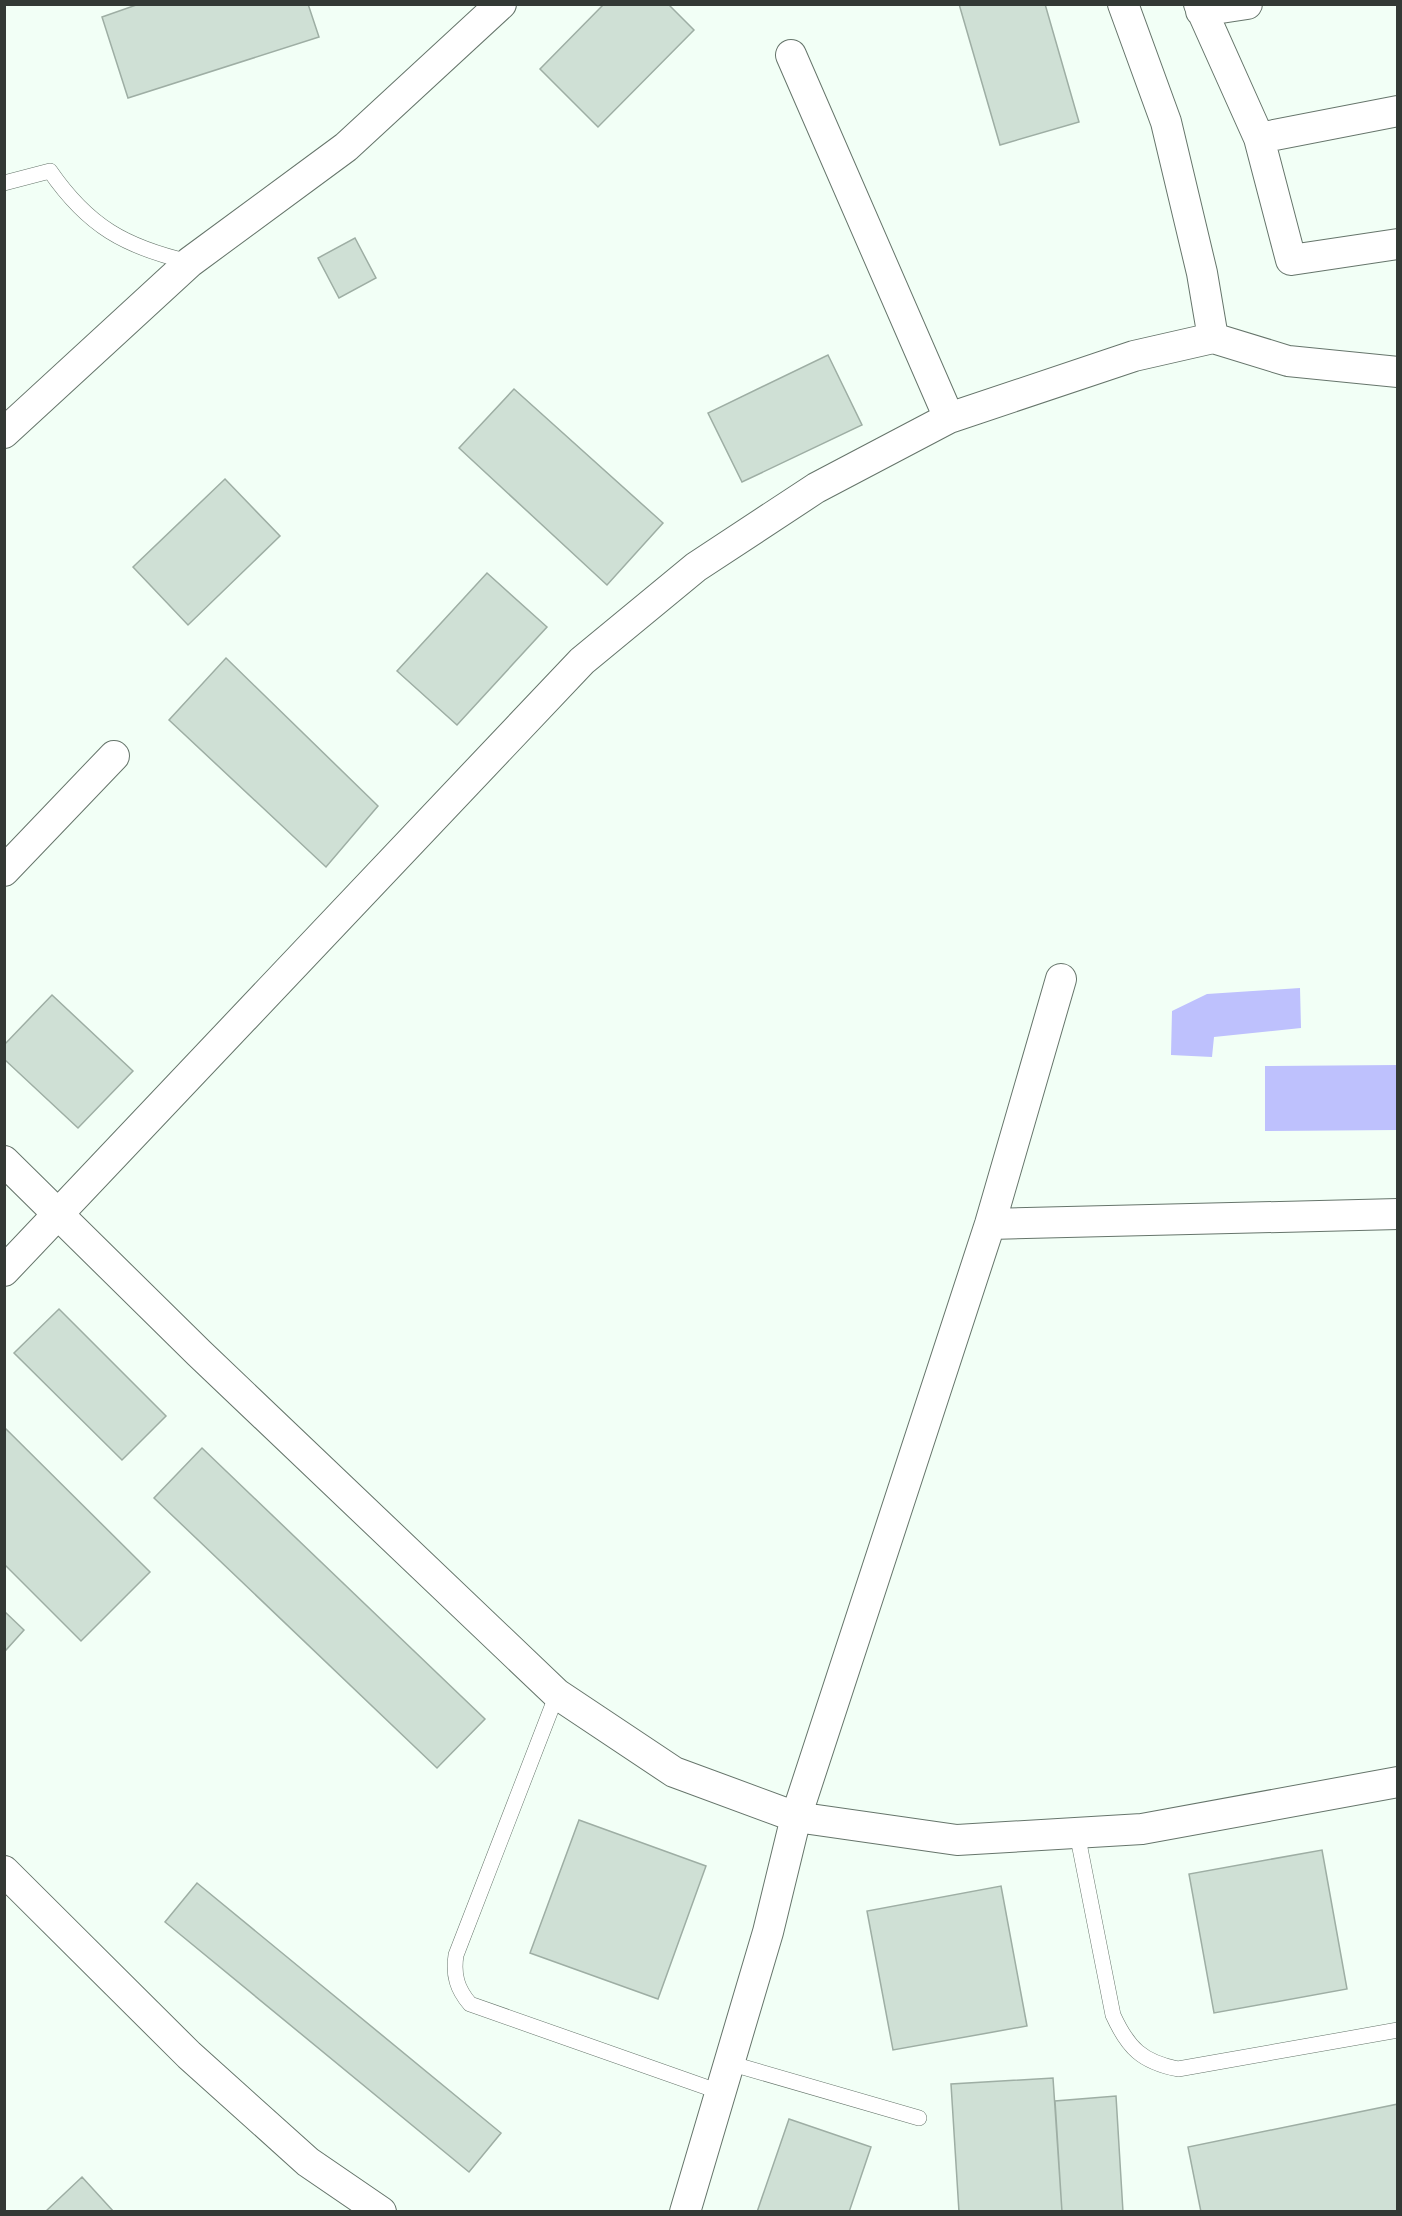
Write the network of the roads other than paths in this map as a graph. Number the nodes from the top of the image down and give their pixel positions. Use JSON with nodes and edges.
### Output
{"nodes":[{"id":1,"x":501,"y":4,"type":"edge"},
{"id":2,"x":1123,"y":4,"type":"edge"},
{"id":3,"x":1247,"y":4,"type":"edge"},
{"id":4,"x":1200,"y":8,"type":"edge"},
{"id":5,"x":791,"y":55,"type":"dead end"},
{"id":6,"x":1398,"y":111,"type":"edge"},
{"id":7,"x":1259,"y":138,"type":"junction"},
{"id":8,"x":4,"y":183,"type":"edge"},
{"id":9,"x":1398,"y":244,"type":"edge"},
{"id":10,"x":190,"y":262,"type":"junction"},
{"id":11,"x":1213,"y":338,"type":"junction"},
{"id":12,"x":1398,"y":372,"type":"edge"},
{"id":13,"x":948,"y":418,"type":"junction"},
{"id":14,"x":4,"y":433,"type":"edge"},
{"id":15,"x":114,"y":756,"type":"dead end"},
{"id":16,"x":4,"y":872,"type":"edge"},
{"id":17,"x":1061,"y":979,"type":"dead end"},
{"id":18,"x":4,"y":1161,"type":"edge"},
{"id":19,"x":59,"y":1215,"type":"junction"},
{"id":20,"x":1397,"y":1216,"type":"edge"},
{"id":21,"x":990,"y":1224,"type":"junction"},
{"id":22,"x":4,"y":1271,"type":"edge"},
{"id":23,"x":557,"y":1694,"type":"junction"},
{"id":24,"x":1398,"y":1782,"type":"edge"},
{"id":25,"x":796,"y":1817,"type":"junction"},
{"id":26,"x":1077,"y":1833,"type":"junction"},
{"id":27,"x":4,"y":1871,"type":"edge"},
{"id":28,"x":1398,"y":2030,"type":"edge"},
{"id":29,"x":729,"y":2063,"type":"junction"},
{"id":30,"x":720,"y":2092,"type":"junction"},
{"id":31,"x":919,"y":2118,"type":"dead end"},
{"id":32,"x":381,"y":2211,"type":"edge"},
{"id":33,"x":685,"y":2211,"type":"edge"}],
"edges":[{"from":1,"to":10,"type":"street"},
{"from":2,"to":11,"type":"street"},
{"from":3,"to":4,"type":"street"},
{"from":4,"to":7,"type":"street"},
{"from":5,"to":13,"type":"street"},
{"from":6,"to":7,"type":"street"},
{"from":7,"to":9,"type":"street"},
{"from":8,"to":10,"type":"lane"},
{"from":10,"to":14,"type":"street"},
{"from":11,"to":12,"type":"street"},
{"from":11,"to":13,"type":"street"},
{"from":13,"to":19,"type":"street"},
{"from":15,"to":16,"type":"street"},
{"from":17,"to":21,"type":"street"},
{"from":18,"to":19,"type":"street"},
{"from":19,"to":22,"type":"street"},
{"from":19,"to":23,"type":"street"},
{"from":20,"to":21,"type":"street"},
{"from":21,"to":25,"type":"street"},
{"from":23,"to":25,"type":"street"},
{"from":23,"to":30,"type":"lane"},
{"from":24,"to":26,"type":"street"},
{"from":25,"to":26,"type":"street"},
{"from":25,"to":29,"type":"street"},
{"from":26,"to":28,"type":"lane"},
{"from":27,"to":32,"type":"street"},
{"from":29,"to":30,"type":"street"},
{"from":29,"to":31,"type":"lane"},
{"from":30,"to":33,"type":"street"}]}
